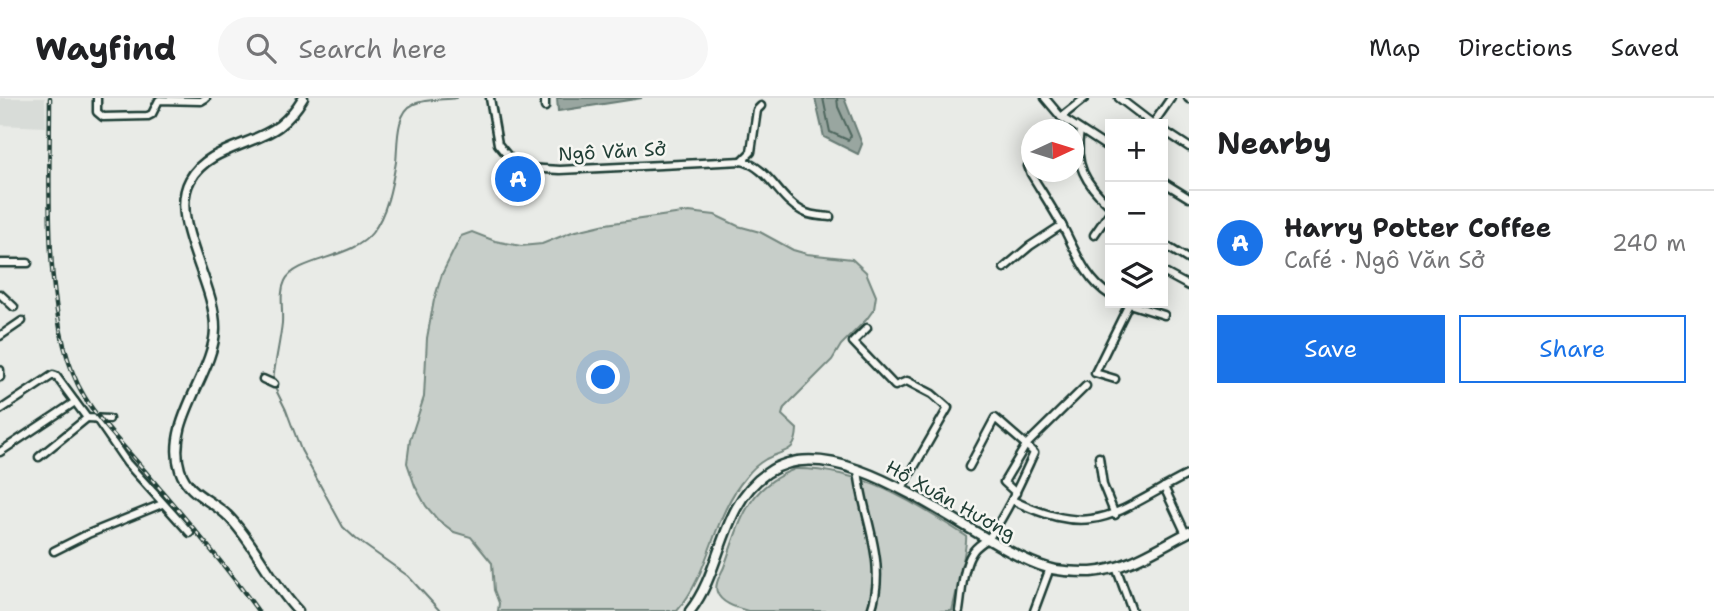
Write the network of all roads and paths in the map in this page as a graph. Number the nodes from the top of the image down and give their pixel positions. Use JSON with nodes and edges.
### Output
{"nodes":[{"id":1,"x":97,"y":98,"type":"edge"},
{"id":2,"x":206,"y":98,"type":"edge"},
{"id":3,"x":303,"y":98,"type":"edge"},
{"id":4,"x":545,"y":98,"type":"edge"},
{"id":5,"x":1045,"y":98,"type":"edge"},
{"id":6,"x":1085,"y":98,"type":"edge"},
{"id":7,"x":1119,"y":98,"type":"edge"},
{"id":8,"x":1171,"y":98,"type":"edge"},
{"id":9,"x":490,"y":101,"type":"edge"},
{"id":10,"x":761,"y":106,"type":"dead end"},
{"id":11,"x":545,"y":107,"type":"dead end"},
{"id":12,"x":1061,"y":117,"type":"junction"},
{"id":13,"x":1063,"y":119,"type":"edge"},
{"id":14,"x":1084,"y":133,"type":"edge"},
{"id":15,"x":1168,"y":133,"type":"edge"},
{"id":16,"x":1105,"y":146,"type":"edge"},
{"id":17,"x":1189,"y":147,"type":"edge"},
{"id":18,"x":742,"y":161,"type":"junction"},
{"id":19,"x":1084,"y":175,"type":"edge"},
{"id":20,"x":1036,"y":182,"type":"edge"},
{"id":21,"x":1168,"y":185,"type":"edge"},
{"id":22,"x":1189,"y":198,"type":"edge"},
{"id":23,"x":1105,"y":201,"type":"edge"},
{"id":24,"x":830,"y":217,"type":"dead end"},
{"id":25,"x":1105,"y":219,"type":"edge"},
{"id":26,"x":1062,"y":225,"type":"junction"},
{"id":27,"x":1094,"y":235,"type":"dead end"},
{"id":28,"x":1165,"y":245,"type":"edge"},
{"id":29,"x":1189,"y":260,"type":"edge"},
{"id":30,"x":0,"y":262,"type":"edge"},
{"id":31,"x":28,"y":264,"type":"dead end"},
{"id":32,"x":1004,"y":268,"type":"dead end"},
{"id":33,"x":1168,"y":275,"type":"edge"},
{"id":34,"x":1189,"y":286,"type":"edge"},
{"id":35,"x":1105,"y":291,"type":"edge"},
{"id":36,"x":0,"y":294,"type":"edge"},
{"id":37,"x":15,"y":307,"type":"dead end"},
{"id":38,"x":1126,"y":308,"type":"edge"},
{"id":39,"x":1143,"y":308,"type":"edge"},
{"id":40,"x":1164,"y":315,"type":"dead end"},
{"id":41,"x":22,"y":321,"type":"dead end"},
{"id":42,"x":867,"y":328,"type":"dead end"},
{"id":43,"x":0,"y":336,"type":"edge"},
{"id":44,"x":0,"y":370,"type":"edge"},
{"id":45,"x":0,"y":377,"type":"edge"},
{"id":46,"x":263,"y":379,"type":"dead end"},
{"id":47,"x":1115,"y":379,"type":"dead end"},
{"id":48,"x":274,"y":384,"type":"dead end"},
{"id":49,"x":1086,"y":386,"type":"dead end"},
{"id":50,"x":75,"y":402,"type":"junction"},
{"id":51,"x":0,"y":410,"type":"edge"},
{"id":52,"x":87,"y":418,"type":"junction"},
{"id":53,"x":96,"y":418,"type":"junction"},
{"id":54,"x":109,"y":419,"type":"dead end"},
{"id":55,"x":1026,"y":445,"type":"junction"},
{"id":56,"x":0,"y":452,"type":"edge"},
{"id":57,"x":39,"y":457,"type":"dead end"},
{"id":58,"x":1099,"y":457,"type":"dead end"},
{"id":59,"x":969,"y":467,"type":"dead end"},
{"id":60,"x":858,"y":470,"type":"junction"},
{"id":61,"x":1189,"y":474,"type":"edge"},
{"id":62,"x":1164,"y":487,"type":"junction"},
{"id":63,"x":902,"y":488,"type":"junction"},
{"id":64,"x":1014,"y":497,"type":"junction"},
{"id":65,"x":162,"y":504,"type":"junction"},
{"id":66,"x":1115,"y":515,"type":"junction"},
{"id":67,"x":190,"y":533,"type":"dead end"},
{"id":68,"x":1187,"y":533,"type":"edge"},
{"id":69,"x":989,"y":538,"type":"junction"},
{"id":70,"x":54,"y":551,"type":"dead end"},
{"id":71,"x":1116,"y":567,"type":"junction"},
{"id":72,"x":1049,"y":568,"type":"junction"},
{"id":73,"x":298,"y":611,"type":"edge"},
{"id":74,"x":690,"y":611,"type":"edge"},
{"id":75,"x":870,"y":611,"type":"edge"},
{"id":76,"x":958,"y":611,"type":"edge"},
{"id":77,"x":1034,"y":611,"type":"edge"},
{"id":78,"x":1132,"y":611,"type":"edge"}],
"edges":[{"from":1,"to":2,"type":"street"},
{"from":3,"to":73,"type":"main road"},
{"from":4,"to":11,"type":"street"},
{"from":5,"to":12,"type":"street"},
{"from":6,"to":12,"type":"street"},
{"from":7,"to":8,"type":"street"},
{"from":9,"to":18,"type":"street","name":"Ngô Văn Sở"},
{"from":10,"to":18,"type":"street"},
{"from":12,"to":13,"type":"street"},
{"from":14,"to":16,"type":"street"},
{"from":15,"to":17,"type":"street"},
{"from":18,"to":24,"type":"street"},
{"from":19,"to":23,"type":"street"},
{"from":20,"to":26,"type":"street"},
{"from":21,"to":22,"type":"street"},
{"from":25,"to":27,"type":"street"},
{"from":26,"to":32,"type":"street"},
{"from":26,"to":35,"type":"street"},
{"from":28,"to":29,"type":"street"},
{"from":30,"to":31,"type":"street"},
{"from":33,"to":34,"type":"street"},
{"from":36,"to":37,"type":"street"},
{"from":38,"to":47,"type":"street"},
{"from":39,"to":40,"type":"street"},
{"from":41,"to":43,"type":"street"},
{"from":42,"to":63,"type":"street"},
{"from":44,"to":45,"type":"street"},
{"from":46,"to":48,"type":"street"},
{"from":49,"to":55,"type":"street"},
{"from":50,"to":51,"type":"street"},
{"from":50,"to":52,"type":"street"},
{"from":50,"to":56,"type":"street"},
{"from":52,"to":53,"type":"street"},
{"from":52,"to":57,"type":"street"},
{"from":53,"to":54,"type":"street"},
{"from":53,"to":65,"type":"street"},
{"from":55,"to":59,"type":"street"},
{"from":55,"to":64,"type":"street"},
{"from":55,"to":64,"type":"street"},
{"from":58,"to":66,"type":"street"},
{"from":60,"to":63,"type":"main road","name":"Hồ Xuân Hương"},
{"from":60,"to":74,"type":"main road","name":"Hồ Xuân Hương"},
{"from":60,"to":75,"type":"street"},
{"from":61,"to":62,"type":"street"},
{"from":62,"to":66,"type":"street"},
{"from":62,"to":68,"type":"street"},
{"from":63,"to":69,"type":"main road","name":"Hồ Xuân Hương"},
{"from":64,"to":66,"type":"street"},
{"from":64,"to":69,"type":"street"},
{"from":65,"to":67,"type":"street"},
{"from":65,"to":70,"type":"street"},
{"from":68,"to":71,"type":"main road","name":"Hồ Xuân Hương"},
{"from":69,"to":72,"type":"main road","name":"Hồ Xuân Hương"},
{"from":69,"to":76,"type":"street"},
{"from":71,"to":72,"type":"main road","name":"Hồ Xuân Hương"},
{"from":71,"to":78,"type":"street"},
{"from":72,"to":77,"type":"street"}]}
